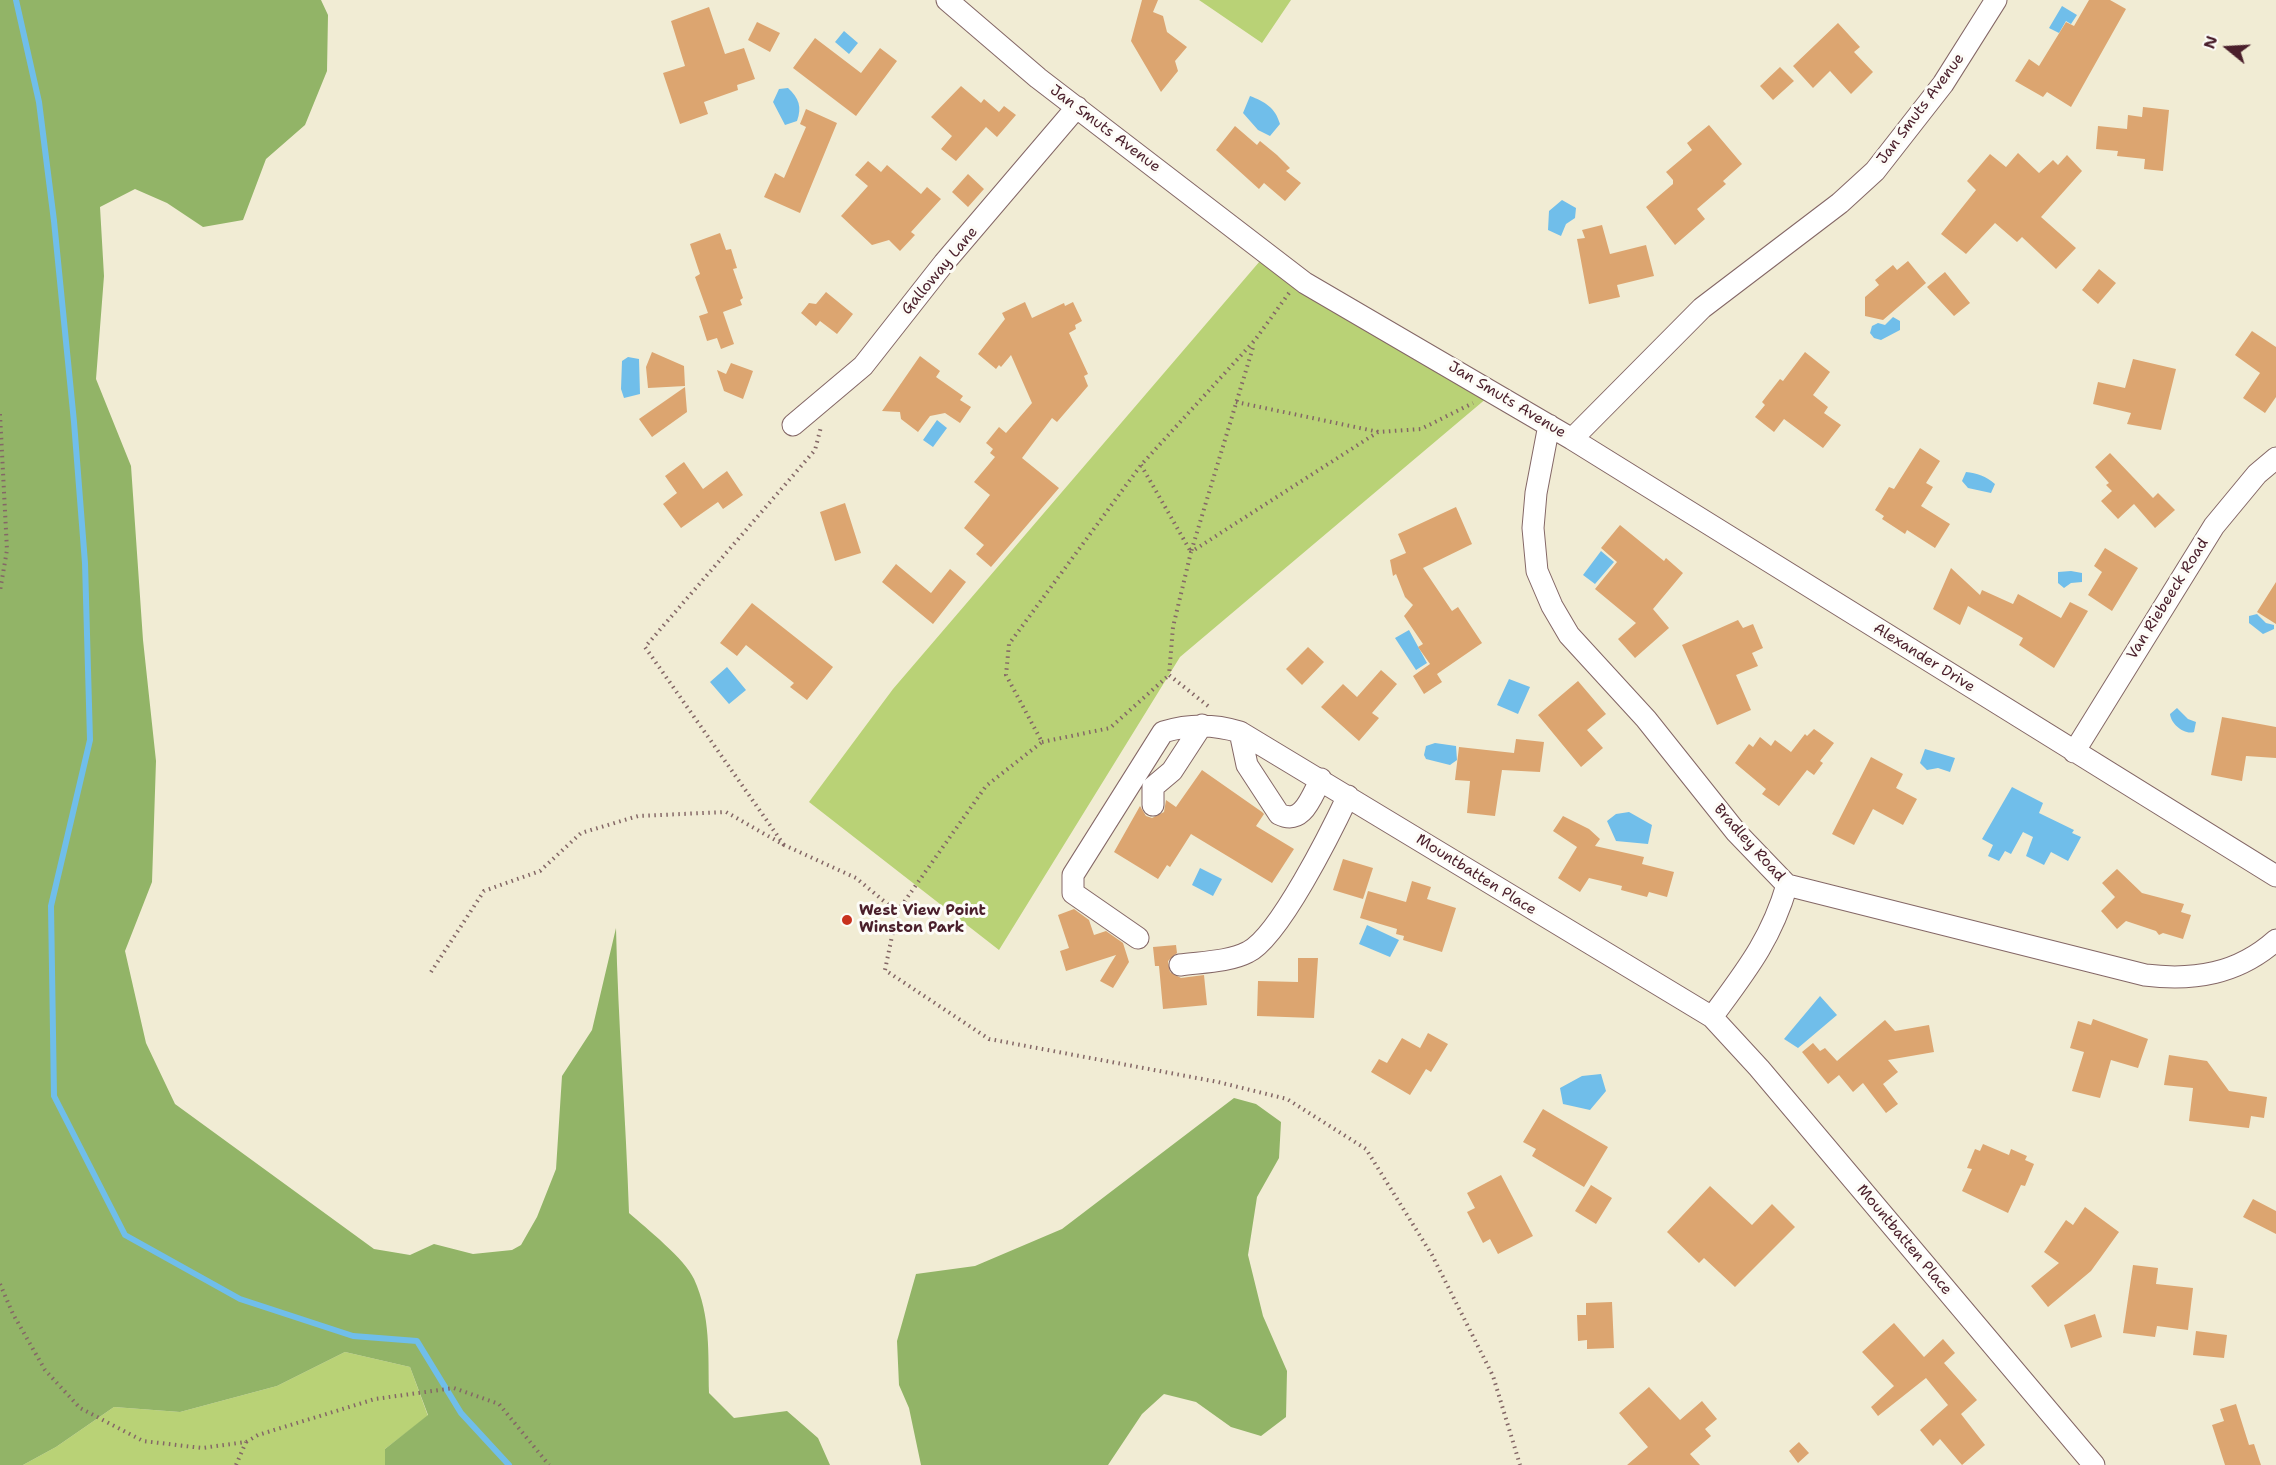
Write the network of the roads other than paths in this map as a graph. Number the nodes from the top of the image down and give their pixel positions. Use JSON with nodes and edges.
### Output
{"nodes":[{"id":1,"x":947,"y":0,"type":"edge"},
{"id":2,"x":1996,"y":0,"type":"edge"},
{"id":3,"x":1077,"y":107,"type":"junction"},
{"id":4,"x":793,"y":425,"type":"dead end"},
{"id":5,"x":1549,"y":425,"type":"junction"},
{"id":6,"x":1572,"y":439,"type":"junction"},
{"id":7,"x":2276,"y":458,"type":"edge"},
{"id":8,"x":1208,"y":718,"type":"junction"},
{"id":9,"x":1240,"y":732,"type":"junction"},
{"id":10,"x":2074,"y":752,"type":"junction"},
{"id":11,"x":1321,"y":779,"type":"junction"},
{"id":12,"x":1348,"y":796,"type":"junction"},
{"id":13,"x":1153,"y":805,"type":"dead end"},
{"id":14,"x":2276,"y":876,"type":"edge"},
{"id":15,"x":1787,"y":885,"type":"junction"},
{"id":16,"x":1138,"y":938,"type":"dead end"},
{"id":17,"x":2276,"y":940,"type":"edge"},
{"id":18,"x":1180,"y":965,"type":"dead end"},
{"id":19,"x":1712,"y":1017,"type":"junction"},
{"id":20,"x":2094,"y":1465,"type":"edge"}],
"edges":[{"from":1,"to":3,"type":"street","name":"Jan Smuts Avenue"},
{"from":2,"to":6,"type":"street","name":"Jan Smuts Avenue"},
{"from":3,"to":4,"type":"street","name":"Galloway Lane"},
{"from":3,"to":5,"type":"street","name":"Jan Smuts Avenue"},
{"from":5,"to":6,"type":"street","name":"Jan Smuts Avenue"},
{"from":5,"to":15,"type":"street","name":"Bradley Road"},
{"from":6,"to":10,"type":"street","name":"Alexander Drive"},
{"from":7,"to":10,"type":"street","name":"Van Riebeeck Road"},
{"from":8,"to":9,"type":"street","name":"Mountbatten Place"},
{"from":8,"to":13,"type":"street"},
{"from":8,"to":16,"type":"street","name":"Mountbatten Place"},
{"from":9,"to":11,"type":"street","name":"Mountbatten Place"},
{"from":9,"to":11,"type":"street"},
{"from":10,"to":14,"type":"street","name":"Alexander Drive"},
{"from":11,"to":12,"type":"street","name":"Mountbatten Place"},
{"from":12,"to":18,"type":"street"},
{"from":12,"to":19,"type":"street","name":"Mountbatten Place"},
{"from":15,"to":17,"type":"street","name":"Bradley Road"},
{"from":15,"to":19,"type":"street"},
{"from":19,"to":20,"type":"street","name":"Mountbatten Place"}]}
